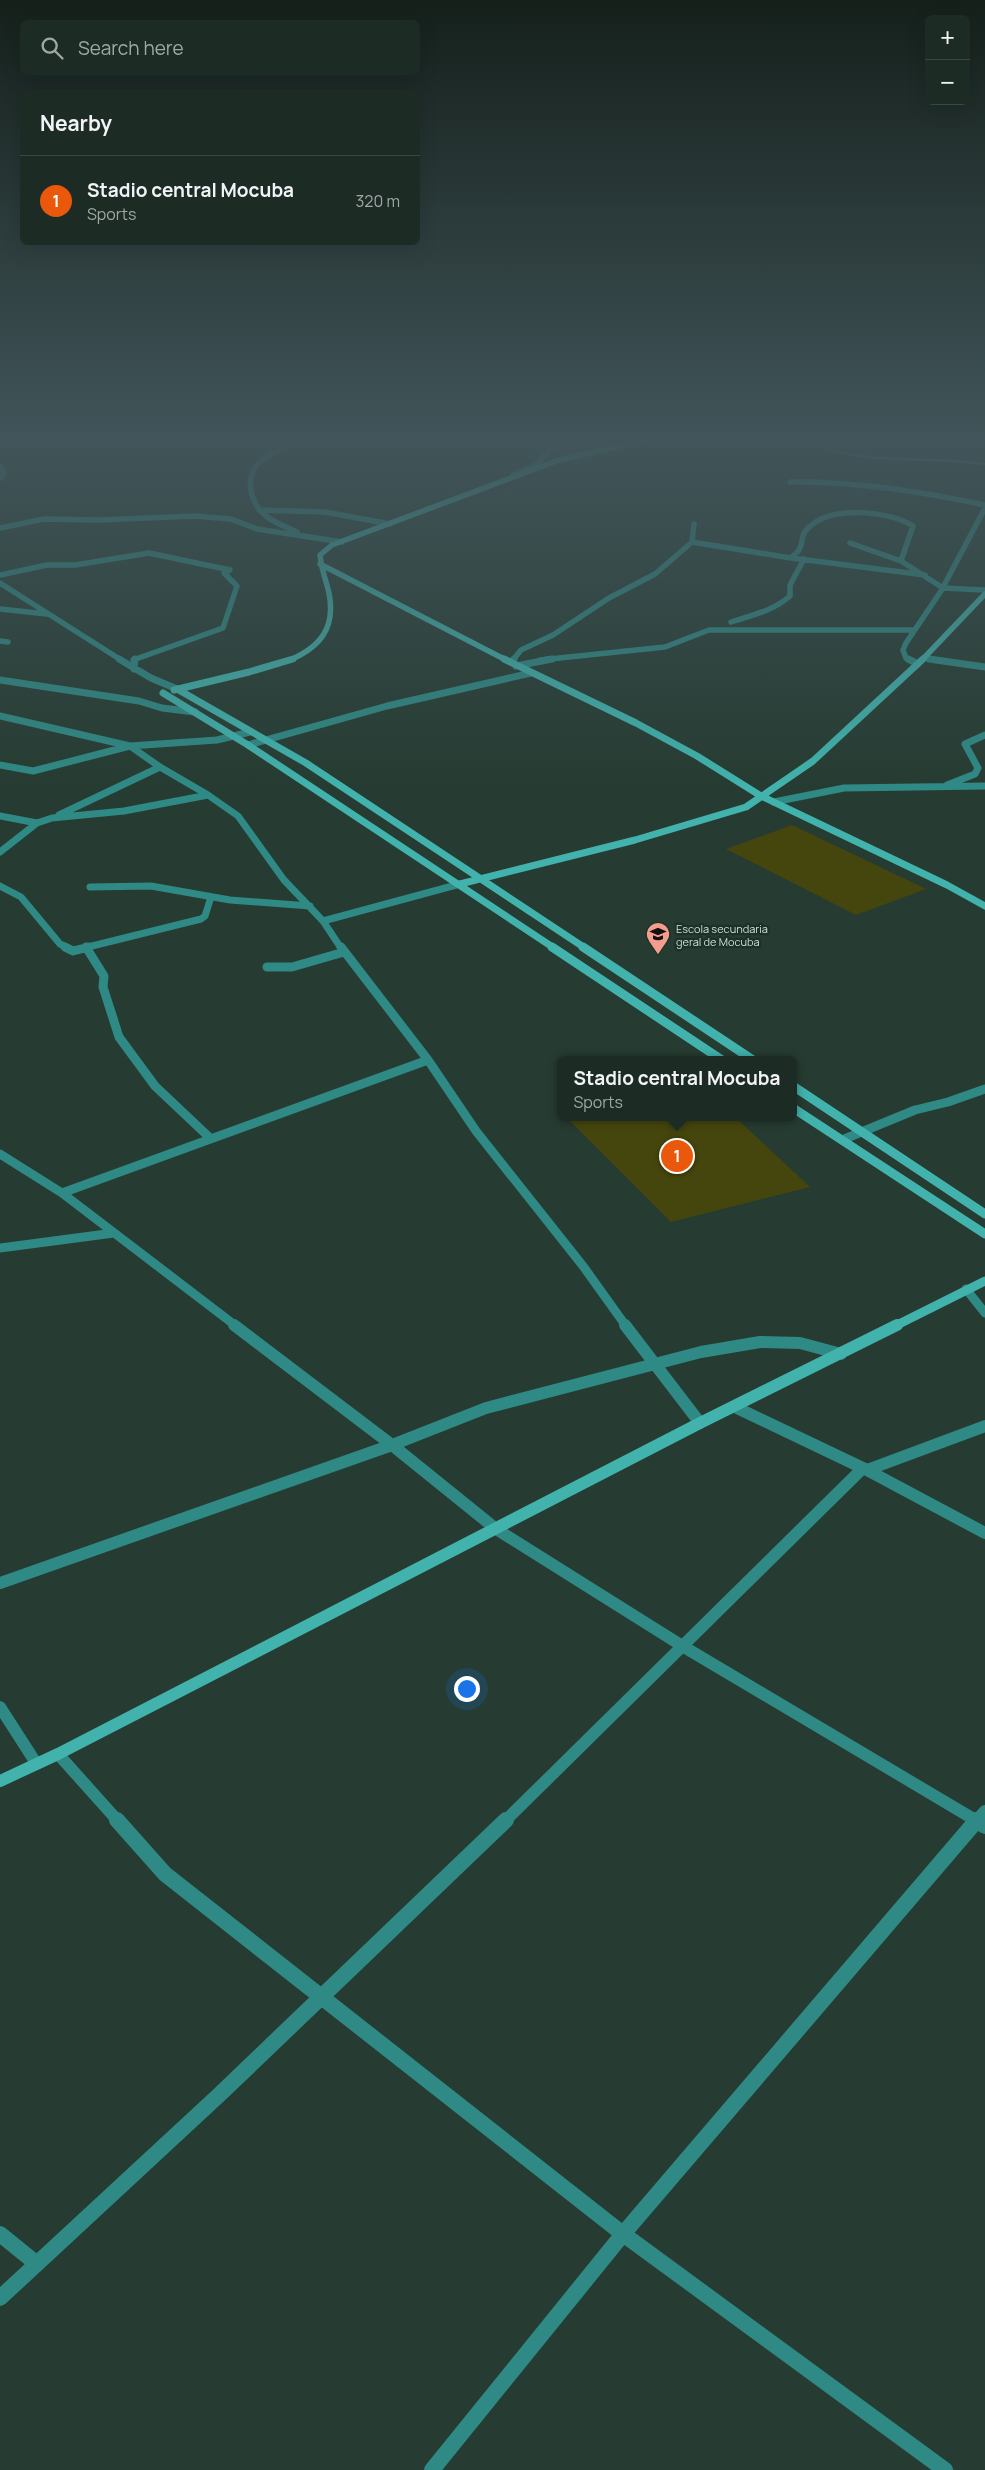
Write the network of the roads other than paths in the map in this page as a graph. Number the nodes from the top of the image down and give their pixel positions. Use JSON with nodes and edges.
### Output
{"nodes":[{"id":1,"x":135,"y":555,"type":"edge"},
{"id":2,"x":160,"y":555,"type":"edge"},
{"id":3,"x":320,"y":555,"type":"edge"},
{"id":4,"x":677,"y":555,"type":"edge"},
{"id":5,"x":774,"y":555,"type":"edge"},
{"id":6,"x":793,"y":555,"type":"edge"},
{"id":7,"x":885,"y":555,"type":"edge"},
{"id":8,"x":903,"y":555,"type":"edge"},
{"id":9,"x":963,"y":555,"type":"edge"},
{"id":10,"x":791,"y":558,"type":"junction"},
{"id":11,"x":804,"y":559,"type":"junction"},
{"id":12,"x":901,"y":561,"type":"junction"},
{"id":13,"x":320,"y":564,"type":"junction"},
{"id":14,"x":0,"y":575,"type":"edge"},
{"id":15,"x":925,"y":575,"type":"junction"},
{"id":16,"x":0,"y":583,"type":"edge"},
{"id":17,"x":943,"y":588,"type":"junction"},
{"id":18,"x":985,"y":592,"type":"edge"},
{"id":19,"x":0,"y":609,"type":"edge"},
{"id":20,"x":48,"y":614,"type":"junction"},
{"id":21,"x":731,"y":622,"type":"dead end"},
{"id":22,"x":913,"y":630,"type":"junction"},
{"id":23,"x":0,"y":641,"type":"edge"},
{"id":24,"x":8,"y":642,"type":"dead end"},
{"id":25,"x":924,"y":658,"type":"junction"},
{"id":26,"x":513,"y":664,"type":"junction"},
{"id":27,"x":918,"y":664,"type":"junction"},
{"id":28,"x":985,"y":667,"type":"edge"},
{"id":29,"x":134,"y":669,"type":"junction"},
{"id":30,"x":531,"y":673,"type":"junction"},
{"id":31,"x":0,"y":680,"type":"edge"},
{"id":32,"x":162,"y":689,"type":"junction"},
{"id":33,"x":176,"y":689,"type":"junction"},
{"id":34,"x":195,"y":712,"type":"junction"},
{"id":35,"x":0,"y":716,"type":"edge"},
{"id":36,"x":250,"y":732,"type":"junction"},
{"id":37,"x":985,"y":735,"type":"edge"},
{"id":38,"x":234,"y":736,"type":"junction"},
{"id":39,"x":264,"y":740,"type":"junction"},
{"id":40,"x":248,"y":744,"type":"junction"},
{"id":41,"x":130,"y":746,"type":"junction"},
{"id":42,"x":306,"y":763,"type":"junction"},
{"id":43,"x":0,"y":765,"type":"edge"},
{"id":44,"x":160,"y":767,"type":"junction"},
{"id":45,"x":287,"y":772,"type":"junction"},
{"id":46,"x":945,"y":786,"type":"junction"},
{"id":47,"x":985,"y":786,"type":"edge"},
{"id":48,"x":208,"y":795,"type":"junction"},
{"id":49,"x":761,"y":796,"type":"junction"},
{"id":50,"x":774,"y":802,"type":"junction"},
{"id":51,"x":0,"y":816,"type":"edge"},
{"id":52,"x":52,"y":818,"type":"junction"},
{"id":53,"x":37,"y":824,"type":"junction"},
{"id":54,"x":0,"y":852,"type":"edge"},
{"id":55,"x":482,"y":879,"type":"junction"},
{"id":56,"x":460,"y":884,"type":"junction"},
{"id":57,"x":0,"y":886,"type":"edge"},
{"id":58,"x":90,"y":887,"type":"dead end"},
{"id":59,"x":210,"y":897,"type":"junction"},
{"id":60,"x":310,"y":906,"type":"junction"},
{"id":61,"x":985,"y":906,"type":"edge"},
{"id":62,"x":323,"y":921,"type":"junction"},
{"id":63,"x":86,"y":947,"type":"junction"},
{"id":64,"x":344,"y":952,"type":"junction"},
{"id":65,"x":267,"y":967,"type":"dead end"},
{"id":66,"x":685,"y":1014,"type":"junction"},
{"id":67,"x":665,"y":1021,"type":"junction"},
{"id":68,"x":716,"y":1056,"type":"edge"},
{"id":69,"x":747,"y":1056,"type":"edge"},
{"id":70,"x":428,"y":1060,"type":"junction"},
{"id":71,"x":797,"y":1089,"type":"edge"},
{"id":72,"x":985,"y":1089,"type":"edge"},
{"id":73,"x":797,"y":1111,"type":"edge"},
{"id":74,"x":862,"y":1132,"type":"junction"},
{"id":75,"x":210,"y":1138,"type":"junction"},
{"id":76,"x":842,"y":1140,"type":"junction"},
{"id":77,"x":0,"y":1154,"type":"edge"},
{"id":78,"x":62,"y":1193,"type":"junction"},
{"id":79,"x":985,"y":1214,"type":"edge"},
{"id":80,"x":114,"y":1233,"type":"junction"},
{"id":81,"x":985,"y":1234,"type":"edge"},
{"id":82,"x":0,"y":1248,"type":"edge"},
{"id":83,"x":985,"y":1281,"type":"edge"},
{"id":84,"x":966,"y":1289,"type":"junction"},
{"id":85,"x":985,"y":1313,"type":"edge"},
{"id":86,"x":841,"y":1354,"type":"junction"},
{"id":87,"x":653,"y":1364,"type":"junction"},
{"id":88,"x":735,"y":1407,"type":"junction"},
{"id":89,"x":700,"y":1423,"type":"junction"},
{"id":90,"x":985,"y":1426,"type":"edge"},
{"id":91,"x":392,"y":1445,"type":"junction"},
{"id":92,"x":864,"y":1470,"type":"junction"},
{"id":93,"x":496,"y":1529,"type":"junction"},
{"id":94,"x":985,"y":1534,"type":"edge"},
{"id":95,"x":0,"y":1583,"type":"edge"},
{"id":96,"x":684,"y":1647,"type":"junction"},
{"id":97,"x":0,"y":1706,"type":"edge"},
{"id":98,"x":58,"y":1754,"type":"junction"},
{"id":99,"x":36,"y":1763,"type":"junction"},
{"id":100,"x":0,"y":1782,"type":"edge"},
{"id":101,"x":982,"y":1819,"type":"edge"},
{"id":102,"x":321,"y":1999,"type":"junction"},
{"id":103,"x":0,"y":2234,"type":"edge"},
{"id":104,"x":623,"y":2234,"type":"junction"},
{"id":105,"x":37,"y":2264,"type":"junction"},
{"id":106,"x":0,"y":2298,"type":"edge"},
{"id":107,"x":432,"y":2470,"type":"edge"},
{"id":108,"x":946,"y":2470,"type":"edge"}],
"edges":[{"from":1,"to":14,"type":"street"},
{"from":2,"to":29,"type":"street"},
{"from":3,"to":13,"type":"street"},
{"from":4,"to":26,"type":"street"},
{"from":5,"to":10,"type":"street"},
{"from":6,"to":10,"type":"street"},
{"from":7,"to":12,"type":"street"},
{"from":8,"to":12,"type":"street"},
{"from":9,"to":17,"type":"street"},
{"from":10,"to":11,"type":"street"},
{"from":11,"to":15,"type":"street"},
{"from":11,"to":21,"type":"street"},
{"from":12,"to":15,"type":"street"},
{"from":13,"to":26,"type":"street"},
{"from":13,"to":33,"type":"street"},
{"from":15,"to":17,"type":"street"},
{"from":16,"to":20,"type":"street"},
{"from":17,"to":18,"type":"street"},
{"from":17,"to":22,"type":"street"},
{"from":18,"to":25,"type":"street"},
{"from":19,"to":20,"type":"street"},
{"from":20,"to":29,"type":"street"},
{"from":22,"to":26,"type":"street"},
{"from":22,"to":27,"type":"street"},
{"from":23,"to":24,"type":"street"},
{"from":25,"to":27,"type":"street"},
{"from":25,"to":28,"type":"street"},
{"from":26,"to":30,"type":"street"},
{"from":27,"to":49,"type":"street"},
{"from":29,"to":32,"type":"street"},
{"from":30,"to":39,"type":"street"},
{"from":30,"to":49,"type":"street"},
{"from":31,"to":34,"type":"street"},
{"from":32,"to":33,"type":"street"},
{"from":32,"to":34,"type":"street"},
{"from":33,"to":36,"type":"street"},
{"from":34,"to":38,"type":"street"},
{"from":35,"to":41,"type":"street"},
{"from":36,"to":38,"type":"street"},
{"from":36,"to":39,"type":"street"},
{"from":37,"to":46,"type":"street"},
{"from":38,"to":40,"type":"street"},
{"from":38,"to":41,"type":"street"},
{"from":39,"to":40,"type":"street"},
{"from":39,"to":42,"type":"street"},
{"from":40,"to":45,"type":"street"},
{"from":41,"to":43,"type":"street"},
{"from":41,"to":44,"type":"street"},
{"from":42,"to":45,"type":"street"},
{"from":42,"to":55,"type":"street"},
{"from":44,"to":48,"type":"street"},
{"from":44,"to":52,"type":"street"},
{"from":45,"to":56,"type":"street"},
{"from":46,"to":47,"type":"street"},
{"from":46,"to":50,"type":"street"},
{"from":48,"to":52,"type":"street"},
{"from":48,"to":60,"type":"street"},
{"from":49,"to":50,"type":"street"},
{"from":49,"to":55,"type":"street"},
{"from":50,"to":61,"type":"street"},
{"from":51,"to":53,"type":"street"},
{"from":52,"to":53,"type":"street"},
{"from":53,"to":54,"type":"street"},
{"from":55,"to":56,"type":"street"},
{"from":55,"to":66,"type":"street"},
{"from":56,"to":62,"type":"street"},
{"from":56,"to":67,"type":"street"},
{"from":57,"to":63,"type":"street"},
{"from":58,"to":59,"type":"street"},
{"from":59,"to":60,"type":"street"},
{"from":59,"to":63,"type":"street"},
{"from":60,"to":62,"type":"street"},
{"from":62,"to":64,"type":"street"},
{"from":63,"to":75,"type":"street"},
{"from":64,"to":65,"type":"street"},
{"from":64,"to":70,"type":"street"},
{"from":66,"to":67,"type":"street"},
{"from":66,"to":69,"type":"street"},
{"from":67,"to":68,"type":"street"},
{"from":70,"to":75,"type":"street"},
{"from":70,"to":87,"type":"street"},
{"from":71,"to":74,"type":"street"},
{"from":72,"to":74,"type":"street"},
{"from":73,"to":76,"type":"street"},
{"from":74,"to":76,"type":"street"},
{"from":74,"to":79,"type":"street"},
{"from":75,"to":78,"type":"street"},
{"from":76,"to":81,"type":"street"},
{"from":77,"to":78,"type":"street"},
{"from":78,"to":80,"type":"street"},
{"from":80,"to":82,"type":"street"},
{"from":80,"to":91,"type":"street"},
{"from":83,"to":84,"type":"street"},
{"from":84,"to":85,"type":"street"},
{"from":84,"to":86,"type":"street"},
{"from":86,"to":87,"type":"street"},
{"from":86,"to":88,"type":"street"},
{"from":87,"to":89,"type":"street"},
{"from":87,"to":91,"type":"street"},
{"from":88,"to":89,"type":"street"},
{"from":88,"to":92,"type":"street"},
{"from":89,"to":93,"type":"street"},
{"from":90,"to":92,"type":"street"},
{"from":91,"to":93,"type":"street"},
{"from":91,"to":95,"type":"street"},
{"from":92,"to":94,"type":"street"},
{"from":92,"to":96,"type":"street"},
{"from":93,"to":96,"type":"street"},
{"from":93,"to":98,"type":"street"},
{"from":96,"to":101,"type":"street"},
{"from":96,"to":102,"type":"street"},
{"from":97,"to":99,"type":"street"},
{"from":98,"to":99,"type":"street"},
{"from":98,"to":102,"type":"street"},
{"from":99,"to":100,"type":"street"},
{"from":101,"to":104,"type":"street"},
{"from":102,"to":104,"type":"street"},
{"from":102,"to":105,"type":"street"},
{"from":103,"to":105,"type":"street"},
{"from":104,"to":107,"type":"street"},
{"from":104,"to":108,"type":"street"},
{"from":105,"to":106,"type":"street"}]}
